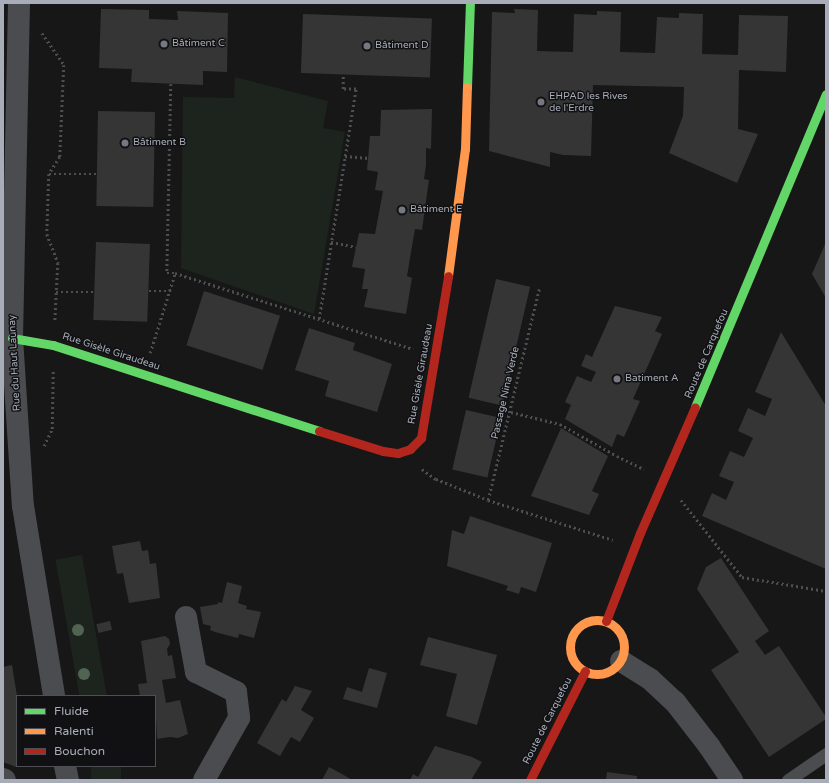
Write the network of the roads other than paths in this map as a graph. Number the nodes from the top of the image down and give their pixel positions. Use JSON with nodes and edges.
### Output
{"nodes":[{"id":1,"x":19,"y":3,"type":"edge"},
{"id":2,"x":470,"y":3,"type":"edge"},
{"id":3,"x":826,"y":94,"type":"edge"},
{"id":4,"x":12,"y":338,"type":"junction"},
{"id":5,"x":186,"y":617,"type":"dead end"},
{"id":6,"x":606,"y":621,"type":"junction"},
{"id":7,"x":621,"y":661,"type":"junction"},
{"id":8,"x":585,"y":671,"type":"junction"},
{"id":9,"x":54,"y":695,"type":"edge"},
{"id":10,"x":826,"y":754,"type":"edge"},
{"id":11,"x":65,"y":767,"type":"edge"},
{"id":12,"x":68,"y":780,"type":"edge"},
{"id":13,"x":204,"y":780,"type":"edge"},
{"id":14,"x":530,"y":780,"type":"edge"},
{"id":15,"x":732,"y":780,"type":"edge"},
{"id":16,"x":788,"y":780,"type":"edge"}],
"edges":[{"from":1,"to":4,"type":"street","name":"Rue du Haut Launay"},
{"from":2,"to":4,"type":"street","name":"Rue Gisèle Giraudeau"},
{"from":3,"to":6,"type":"street","name":"Route de Carquefou"},
{"from":4,"to":9,"type":"street","name":"Rue du Haut Launay"},
{"from":5,"to":13,"type":"street"},
{"from":6,"to":7,"type":"street"},
{"from":6,"to":8,"type":"street"},
{"from":7,"to":8,"type":"street"},
{"from":7,"to":15,"type":"street"},
{"from":8,"to":14,"type":"street","name":"Route de Carquefou"},
{"from":10,"to":16,"type":"lane"},
{"from":11,"to":12,"type":"street"}]}
